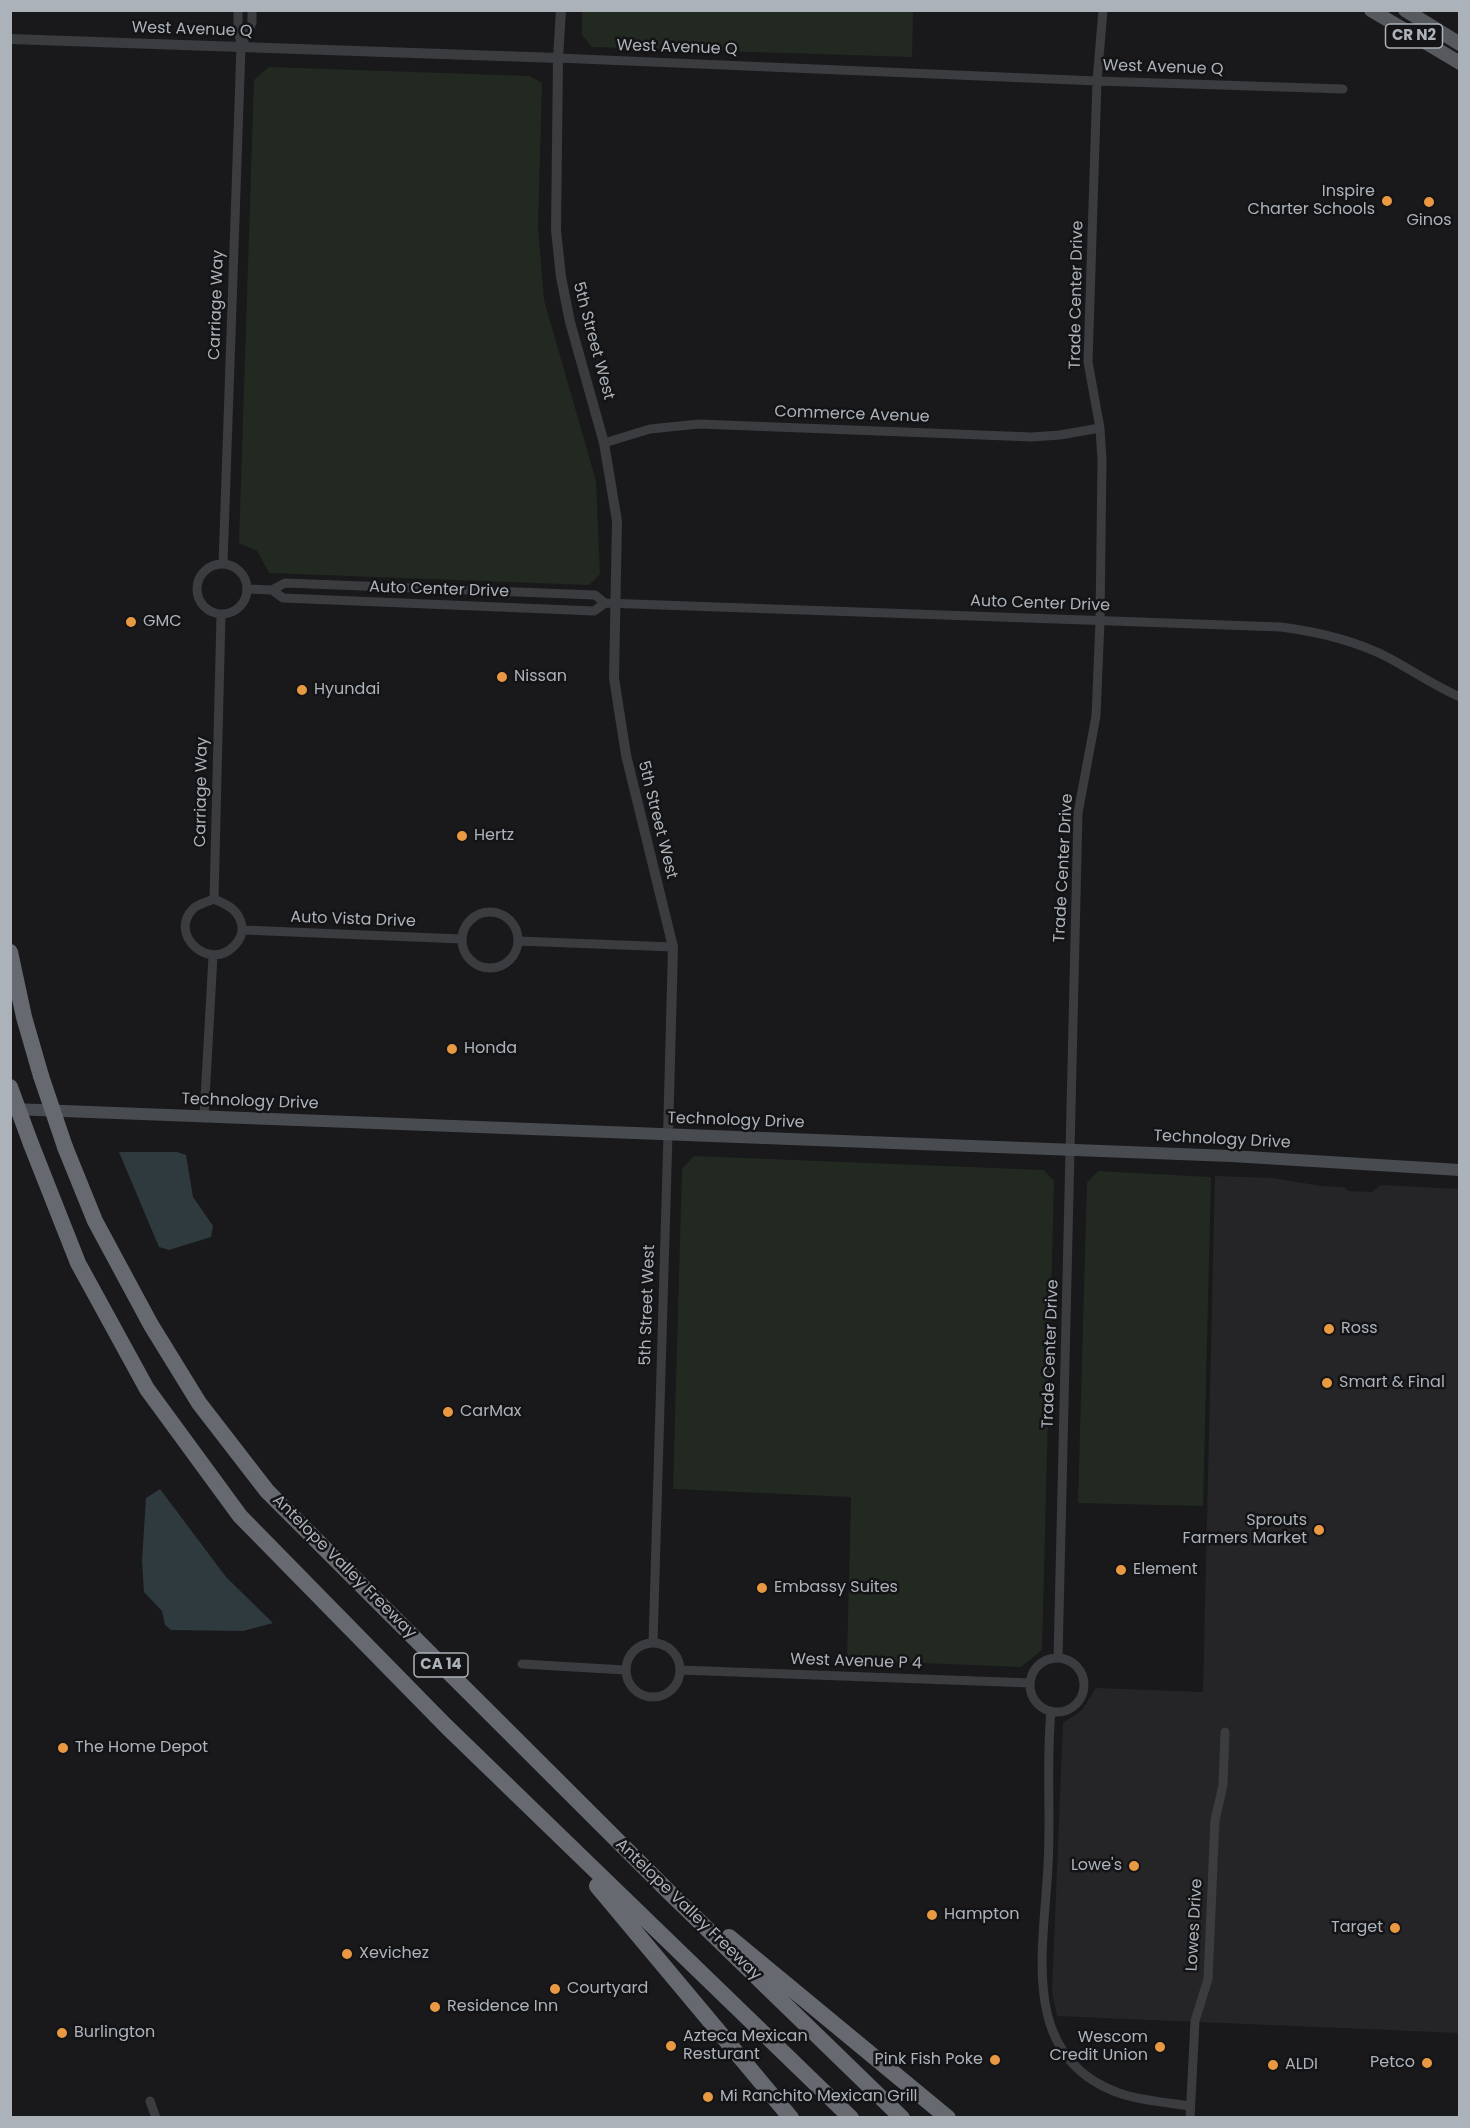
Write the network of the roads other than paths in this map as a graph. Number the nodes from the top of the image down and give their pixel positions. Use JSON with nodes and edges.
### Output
{"nodes":[{"id":1,"x":238,"y":10,"type":"edge"},
{"id":2,"x":252,"y":10,"type":"edge"},
{"id":3,"x":561,"y":10,"type":"edge"},
{"id":4,"x":1103,"y":10,"type":"edge"},
{"id":5,"x":1371,"y":10,"type":"edge"},
{"id":6,"x":1405,"y":10,"type":"edge"},
{"id":7,"x":10,"y":39,"type":"edge"},
{"id":8,"x":1460,"y":44,"type":"edge"},
{"id":9,"x":242,"y":47,"type":"junction"},
{"id":10,"x":558,"y":58,"type":"junction"},
{"id":11,"x":1459,"y":59,"type":"edge"},
{"id":12,"x":1097,"y":81,"type":"junction"},
{"id":13,"x":1343,"y":89,"type":"dead end"},
{"id":14,"x":1100,"y":428,"type":"junction"},
{"id":15,"x":604,"y":443,"type":"junction"},
{"id":16,"x":223,"y":564,"type":"junction"},
{"id":17,"x":248,"y":589,"type":"junction"},
{"id":18,"x":272,"y":590,"type":"junction"},
{"id":19,"x":611,"y":603,"type":"junction"},
{"id":20,"x":221,"y":615,"type":"junction"},
{"id":21,"x":1100,"y":621,"type":"junction"},
{"id":22,"x":1460,"y":697,"type":"edge"},
{"id":23,"x":214,"y":899,"type":"junction"},
{"id":24,"x":243,"y":930,"type":"junction"},
{"id":25,"x":462,"y":939,"type":"junction"},
{"id":26,"x":518,"y":941,"type":"junction"},
{"id":27,"x":673,"y":947,"type":"junction"},
{"id":28,"x":10,"y":952,"type":"edge"},
{"id":29,"x":213,"y":956,"type":"junction"},
{"id":30,"x":10,"y":1087,"type":"edge"},
{"id":31,"x":10,"y":1109,"type":"edge"},
{"id":32,"x":204,"y":1116,"type":"junction"},
{"id":33,"x":668,"y":1135,"type":"junction"},
{"id":34,"x":1071,"y":1150,"type":"junction"},
{"id":35,"x":1460,"y":1170,"type":"edge"},
{"id":36,"x":653,"y":1643,"type":"junction"},
{"id":37,"x":1058,"y":1658,"type":"junction"},
{"id":38,"x":522,"y":1664,"type":"dead end"},
{"id":39,"x":625,"y":1670,"type":"junction"},
{"id":40,"x":680,"y":1671,"type":"junction"},
{"id":41,"x":1030,"y":1683,"type":"junction"},
{"id":42,"x":1051,"y":1711,"type":"junction"},
{"id":43,"x":1225,"y":1732,"type":"dead end"},
{"id":44,"x":564,"y":1842,"type":"junction"},
{"id":45,"x":668,"y":1891,"type":"junction"},
{"id":46,"x":150,"y":2101,"type":"dead end"},
{"id":47,"x":1190,"y":2106,"type":"junction"},
{"id":48,"x":156,"y":2118,"type":"edge"},
{"id":49,"x":791,"y":2118,"type":"edge"},
{"id":50,"x":851,"y":2118,"type":"edge"},
{"id":51,"x":902,"y":2118,"type":"edge"},
{"id":52,"x":948,"y":2118,"type":"edge"},
{"id":53,"x":1190,"y":2118,"type":"edge"}],
"edges":[{"from":1,"to":9,"type":"street"},
{"from":2,"to":9,"type":"street"},
{"from":3,"to":10,"type":"street","name":"5th Street West"},
{"from":4,"to":12,"type":"street","name":"Trade Center Drive"},
{"from":5,"to":11,"type":"main road","number":"CR N2"},
{"from":6,"to":8,"type":"main road","number":"CR N2"},
{"from":7,"to":9,"type":"street","name":"West Avenue Q"},
{"from":9,"to":10,"type":"street","name":"West Avenue Q"},
{"from":9,"to":16,"type":"street","name":"Carriage Way"},
{"from":10,"to":12,"type":"street","name":"West Avenue Q"},
{"from":10,"to":15,"type":"street","name":"5th Street West"},
{"from":12,"to":13,"type":"street","name":"West Avenue Q"},
{"from":12,"to":14,"type":"street","name":"Trade Center Drive"},
{"from":14,"to":15,"type":"street","name":"Commerce Avenue"},
{"from":14,"to":21,"type":"street","name":"Trade Center Drive"},
{"from":15,"to":19,"type":"street","name":"5th Street West"},
{"from":16,"to":17,"type":"street"},
{"from":16,"to":20,"type":"street"},
{"from":17,"to":18,"type":"street","name":"Auto Center Drive"},
{"from":17,"to":20,"type":"street"},
{"from":18,"to":19,"type":"street","name":"Auto Center Drive"},
{"from":18,"to":19,"type":"street","name":"Auto Center Drive"},
{"from":19,"to":21,"type":"street","name":"Auto Center Drive"},
{"from":19,"to":27,"type":"street","name":"5th Street West"},
{"from":20,"to":23,"type":"street","name":"Carriage Way"},
{"from":21,"to":22,"type":"street","name":"Auto Center Drive"},
{"from":21,"to":34,"type":"street","name":"Trade Center Drive"},
{"from":23,"to":24,"type":"street"},
{"from":23,"to":29,"type":"street"},
{"from":24,"to":25,"type":"street","name":"Auto Vista Drive"},
{"from":24,"to":29,"type":"street"},
{"from":25,"to":26,"type":"street"},
{"from":25,"to":26,"type":"street"},
{"from":26,"to":27,"type":"street"},
{"from":27,"to":33,"type":"street","name":"5th Street West"},
{"from":28,"to":45,"type":"highway","name":"Antelope Valley Freeway","number":"CA 14","bridge":true},
{"from":29,"to":32,"type":"street"},
{"from":30,"to":44,"type":"highway","number":"CA 14","bridge":true},
{"from":31,"to":32,"type":"main road","name":"Technology Drive"},
{"from":32,"to":33,"type":"main road","name":"Technology Drive"},
{"from":33,"to":34,"type":"main road","name":"Technology Drive"},
{"from":33,"to":36,"type":"street","name":"5th Street West"},
{"from":34,"to":35,"type":"main road","name":"Technology Drive"},
{"from":34,"to":37,"type":"street","name":"Trade Center Drive"},
{"from":36,"to":39,"type":"street"},
{"from":36,"to":40,"type":"street"},
{"from":37,"to":41,"type":"street"},
{"from":37,"to":42,"type":"street"},
{"from":38,"to":39,"type":"street"},
{"from":39,"to":40,"type":"street"},
{"from":40,"to":41,"type":"street","name":"West Avenue P 4"},
{"from":41,"to":42,"type":"street"},
{"from":42,"to":47,"type":"street"},
{"from":43,"to":47,"type":"street","name":"Lowes Drive"},
{"from":44,"to":49,"type":"highway"},
{"from":44,"to":50,"type":"highway","number":"CA 14"},
{"from":45,"to":51,"type":"highway","name":"Antelope Valley Freeway","number":"CA 14"},
{"from":45,"to":52,"type":"highway"},
{"from":46,"to":48,"type":"street"},
{"from":47,"to":53,"type":"street","name":"Lowes Drive"}]}
